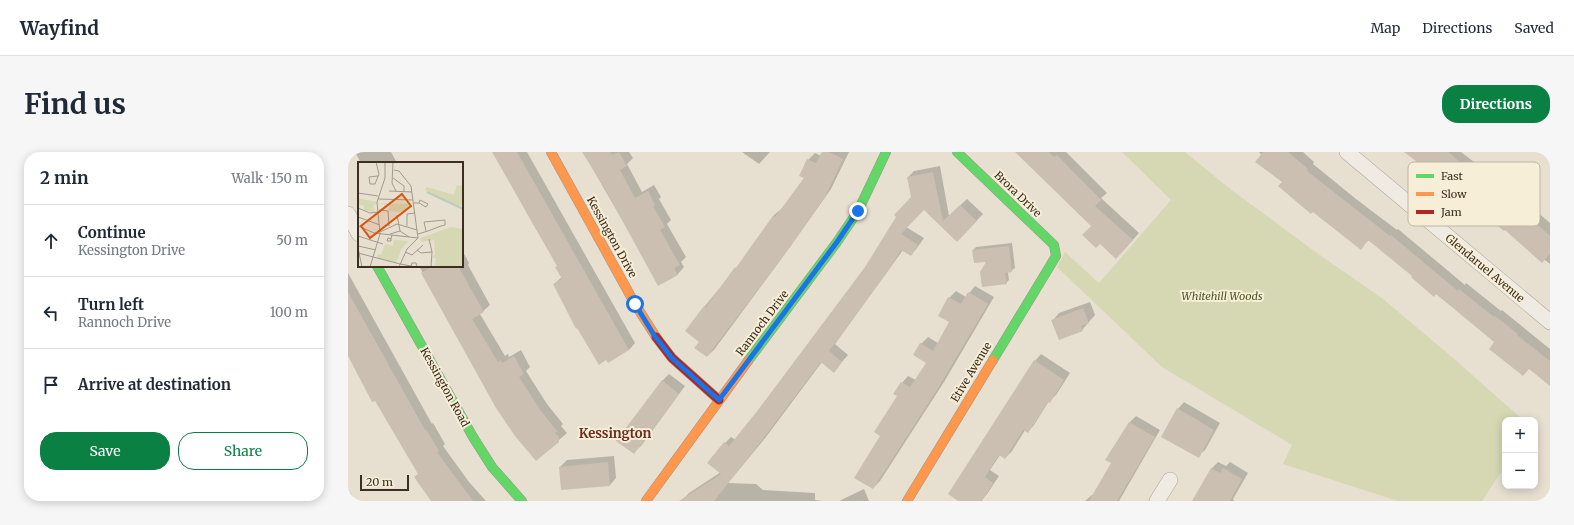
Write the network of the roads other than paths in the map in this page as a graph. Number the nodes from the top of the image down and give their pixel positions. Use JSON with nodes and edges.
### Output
{"nodes":[{"id":1,"x":551,"y":152,"type":"edge"},
{"id":2,"x":957,"y":152,"type":"edge"},
{"id":3,"x":1347,"y":152,"type":"edge"},
{"id":4,"x":882,"y":153,"type":"edge"},
{"id":5,"x":1408,"y":203,"type":"edge"},
{"id":6,"x":348,"y":214,"type":"edge"},
{"id":7,"x":1435,"y":226,"type":"edge"},
{"id":8,"x":358,"y":232,"type":"edge"},
{"id":9,"x":1056,"y":256,"type":"joint"},
{"id":10,"x":378,"y":267,"type":"edge"},
{"id":11,"x":1550,"y":322,"type":"edge"},
{"id":12,"x":719,"y":400,"type":"junction"},
{"id":13,"x":1170,"y":480,"type":"dead end"},
{"id":14,"x":522,"y":501,"type":"edge"},
{"id":15,"x":646,"y":501,"type":"edge"},
{"id":16,"x":906,"y":501,"type":"edge"},
{"id":17,"x":1158,"y":501,"type":"edge"}],
"edges":[{"from":1,"to":12,"type":"street","name":"Kessington Drive"},
{"from":2,"to":9,"type":"street","name":"Brora Drive"},
{"from":3,"to":5,"type":"street","name":"Glendaruel Avenue"},
{"from":4,"to":12,"type":"street","name":"Rannoch Drive"},
{"from":6,"to":8,"type":"street"},
{"from":7,"to":11,"type":"street","name":"Glendaruel Avenue"},
{"from":9,"to":16,"type":"street","name":"Etive Avenue"},
{"from":10,"to":14,"type":"street","name":"Kessington Road"},
{"from":12,"to":15,"type":"street","name":"Rannoch Drive"},
{"from":13,"to":17,"type":"street"}]}
